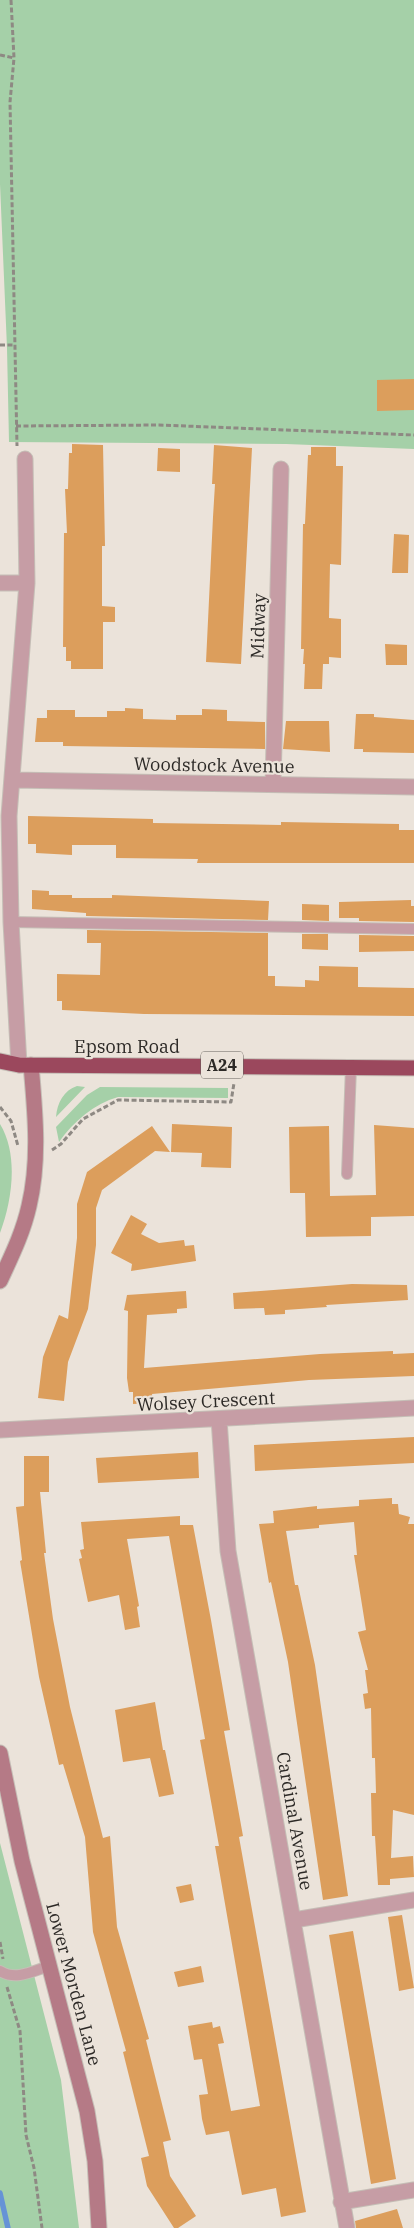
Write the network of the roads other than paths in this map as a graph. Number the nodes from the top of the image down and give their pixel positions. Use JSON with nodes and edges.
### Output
{"nodes":[{"id":1,"x":25,"y":459,"type":"road end"},
{"id":2,"x":281,"y":469,"type":"dead end"},
{"id":3,"x":0,"y":583,"type":"edge"},
{"id":4,"x":27,"y":583,"type":"junction"},
{"id":5,"x":13,"y":780,"type":"junction"},
{"id":6,"x":273,"y":784,"type":"junction"},
{"id":7,"x":414,"y":788,"type":"edge"},
{"id":8,"x":4,"y":816,"type":"edge"},
{"id":9,"x":11,"y":922,"type":"junction"},
{"id":10,"x":414,"y":929,"type":"edge"},
{"id":11,"x":0,"y":1061,"type":"edge"},
{"id":12,"x":25,"y":1065,"type":"junction"},
{"id":13,"x":351,"y":1066,"type":"junction"},
{"id":14,"x":414,"y":1068,"type":"edge"},
{"id":15,"x":0,"y":1072,"type":"edge"},
{"id":16,"x":347,"y":1174,"type":"dead end"},
{"id":17,"x":0,"y":1281,"type":"edge"},
{"id":18,"x":414,"y":1408,"type":"edge"},
{"id":19,"x":219,"y":1419,"type":"junction"},
{"id":20,"x":0,"y":1430,"type":"edge"},
{"id":21,"x":0,"y":1753,"type":"edge"},
{"id":22,"x":414,"y":1900,"type":"edge"},
{"id":23,"x":294,"y":1920,"type":"junction"},
{"id":24,"x":49,"y":1966,"type":"junction"},
{"id":25,"x":3,"y":1973,"type":"edge"},
{"id":26,"x":414,"y":2190,"type":"edge"},
{"id":27,"x":341,"y":2202,"type":"junction"},
{"id":28,"x":99,"y":2228,"type":"edge"},
{"id":29,"x":346,"y":2228,"type":"edge"}],
"edges":[{"from":1,"to":4,"type":"street"},
{"from":2,"to":6,"type":"street","name":"Midway"},
{"from":3,"to":4,"type":"street"},
{"from":4,"to":5,"type":"street"},
{"from":5,"to":6,"type":"street","name":"Woodstock Avenue"},
{"from":5,"to":8,"type":"street"},
{"from":6,"to":7,"type":"street","name":"Woodstock Avenue"},
{"from":8,"to":9,"type":"street"},
{"from":9,"to":10,"type":"lane"},
{"from":9,"to":12,"type":"street"},
{"from":11,"to":12,"type":"highway","name":"Epsom Road","number":"A24"},
{"from":12,"to":13,"type":"highway","name":"Epsom Road","number":"A24"},
{"from":12,"to":15,"type":"highway","name":"Epsom Road","number":"A24"},
{"from":12,"to":17,"type":"street"},
{"from":13,"to":14,"type":"highway","name":"Epsom Road","number":"A24"},
{"from":13,"to":16,"type":"lane"},
{"from":18,"to":19,"type":"street","name":"Wolsey Crescent"},
{"from":19,"to":20,"type":"street","name":"Wolsey Crescent"},
{"from":19,"to":23,"type":"street","name":"Cardinal Avenue"},
{"from":21,"to":24,"type":"street","name":"Lower Morden Lane"},
{"from":22,"to":23,"type":"street"},
{"from":23,"to":27,"type":"street","name":"Cardinal Avenue"},
{"from":24,"to":25,"type":"lane"},
{"from":24,"to":28,"type":"street","name":"Lower Morden Lane"},
{"from":26,"to":27,"type":"street"},
{"from":27,"to":29,"type":"street","name":"Cardinal Avenue"}]}
